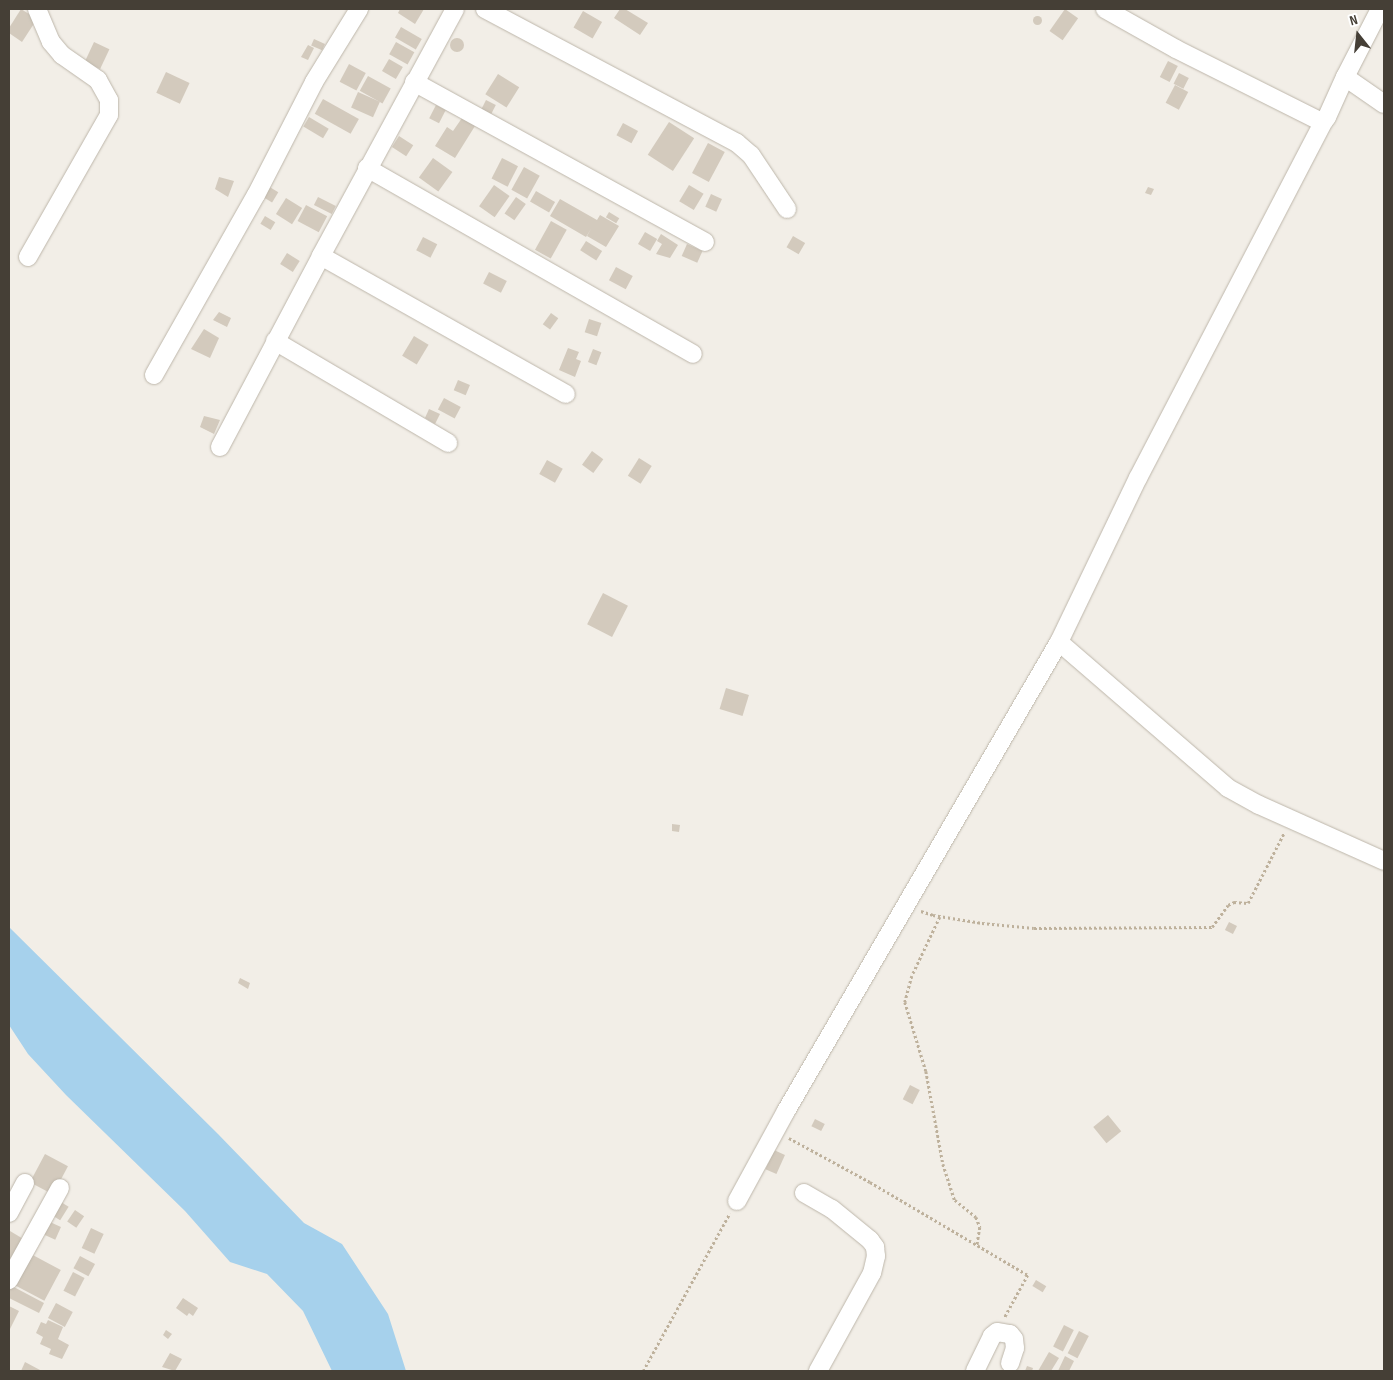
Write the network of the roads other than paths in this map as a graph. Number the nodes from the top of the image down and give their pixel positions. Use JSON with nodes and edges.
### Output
{"nodes":[{"id":1,"x":38,"y":9,"type":"edge"},
{"id":2,"x":359,"y":9,"type":"edge"},
{"id":3,"x":455,"y":9,"type":"edge"},
{"id":4,"x":485,"y":9,"type":"edge"},
{"id":5,"x":1105,"y":9,"type":"edge"},
{"id":6,"x":1380,"y":9,"type":"edge"},
{"id":7,"x":1345,"y":77,"type":"junction"},
{"id":8,"x":414,"y":82,"type":"junction"},
{"id":9,"x":1384,"y":104,"type":"edge"},
{"id":10,"x":1324,"y":121,"type":"junction"},
{"id":11,"x":367,"y":168,"type":"junction"},
{"id":12,"x":787,"y":210,"type":"dead end"},
{"id":13,"x":705,"y":242,"type":"dead end"},
{"id":14,"x":321,"y":256,"type":"junction"},
{"id":15,"x":28,"y":257,"type":"dead end"},
{"id":16,"x":275,"y":342,"type":"junction"},
{"id":17,"x":693,"y":354,"type":"dead end"},
{"id":18,"x":154,"y":375,"type":"dead end"},
{"id":19,"x":566,"y":394,"type":"dead end"},
{"id":20,"x":448,"y":442,"type":"dead end"},
{"id":21,"x":220,"y":447,"type":"dead end"},
{"id":22,"x":1060,"y":642,"type":"junction"},
{"id":23,"x":1384,"y":861,"type":"edge"},
{"id":24,"x":25,"y":1184,"type":"dead end"},
{"id":25,"x":60,"y":1188,"type":"dead end"},
{"id":26,"x":804,"y":1193,"type":"dead end"},
{"id":27,"x":737,"y":1201,"type":"road end"},
{"id":28,"x":9,"y":1213,"type":"edge"},
{"id":29,"x":9,"y":1280,"type":"edge"},
{"id":30,"x":1010,"y":1363,"type":"dead end"},
{"id":31,"x":818,"y":1371,"type":"edge"},
{"id":32,"x":975,"y":1371,"type":"edge"}],
"edges":[{"from":1,"to":15,"type":"street"},
{"from":2,"to":18,"type":"street"},
{"from":3,"to":8,"type":"street"},
{"from":4,"to":12,"type":"street"},
{"from":5,"to":10,"type":"street"},
{"from":6,"to":7,"type":"street"},
{"from":7,"to":9,"type":"street"},
{"from":7,"to":10,"type":"street"},
{"from":8,"to":11,"type":"street"},
{"from":8,"to":13,"type":"street"},
{"from":10,"to":22,"type":"street"},
{"from":11,"to":14,"type":"street"},
{"from":11,"to":17,"type":"street"},
{"from":14,"to":16,"type":"street"},
{"from":14,"to":19,"type":"street"},
{"from":16,"to":20,"type":"street"},
{"from":16,"to":21,"type":"street"},
{"from":22,"to":23,"type":"street"},
{"from":22,"to":27,"type":"street"},
{"from":24,"to":28,"type":"street"},
{"from":25,"to":29,"type":"street"},
{"from":26,"to":31,"type":"street"},
{"from":30,"to":32,"type":"street"}]}
